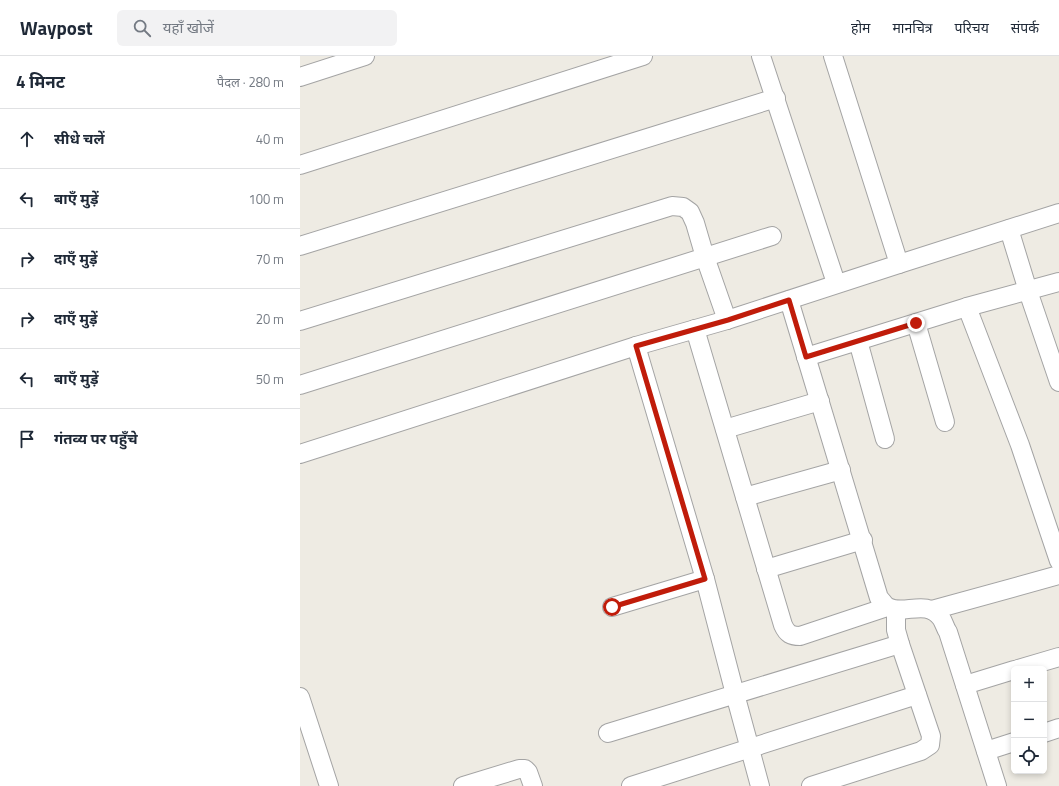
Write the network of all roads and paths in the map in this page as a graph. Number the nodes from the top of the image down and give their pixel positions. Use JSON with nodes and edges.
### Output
{"nodes":[{"id":1,"x":365,"y":56,"type":"edge"},
{"id":2,"x":643,"y":56,"type":"edge"},
{"id":3,"x":761,"y":56,"type":"edge"},
{"id":4,"x":832,"y":56,"type":"edge"},
{"id":5,"x":300,"y":77,"type":"edge"},
{"id":6,"x":776,"y":98,"type":"junction"},
{"id":7,"x":300,"y":165,"type":"edge"},
{"id":8,"x":1059,"y":213,"type":"edge"},
{"id":9,"x":1008,"y":230,"type":"junction"},
{"id":10,"x":772,"y":236,"type":"dead end"},
{"id":11,"x":300,"y":246,"type":"edge"},
{"id":12,"x":705,"y":257,"type":"junction"},
{"id":13,"x":899,"y":264,"type":"junction"},
{"id":14,"x":1059,"y":282,"type":"edge"},
{"id":15,"x":836,"y":283,"type":"junction"},
{"id":16,"x":1028,"y":291,"type":"junction"},
{"id":17,"x":789,"y":300,"type":"junction"},
{"id":18,"x":967,"y":307,"type":"junction"},
{"id":19,"x":728,"y":320,"type":"junction"},
{"id":20,"x":300,"y":321,"type":"edge"},
{"id":21,"x":916,"y":323,"type":"junction"},
{"id":22,"x":695,"y":329,"type":"junction"},
{"id":23,"x":858,"y":341,"type":"junction"},
{"id":24,"x":636,"y":346,"type":"junction"},
{"id":25,"x":1054,"y":348,"type":"edge"},
{"id":26,"x":806,"y":357,"type":"junction"},
{"id":27,"x":1059,"y":382,"type":"edge"},
{"id":28,"x":300,"y":385,"type":"edge"},
{"id":29,"x":820,"y":401,"type":"junction"},
{"id":30,"x":945,"y":422,"type":"dead end"},
{"id":31,"x":725,"y":429,"type":"junction"},
{"id":32,"x":886,"y":439,"type":"dead end"},
{"id":33,"x":300,"y":454,"type":"edge"},
{"id":34,"x":841,"y":470,"type":"junction"},
{"id":35,"x":745,"y":497,"type":"junction"},
{"id":36,"x":863,"y":540,"type":"junction"},
{"id":37,"x":1059,"y":561,"type":"edge"},
{"id":38,"x":766,"y":569,"type":"junction"},
{"id":39,"x":1059,"y":575,"type":"edge"},
{"id":40,"x":705,"y":579,"type":"junction"},
{"id":41,"x":612,"y":607,"type":"dead end"},
{"id":42,"x":891,"y":608,"type":"junction"},
{"id":43,"x":932,"y":610,"type":"junction"},
{"id":44,"x":900,"y":644,"type":"junction"},
{"id":45,"x":1059,"y":656,"type":"edge"},
{"id":46,"x":1027,"y":666,"type":"edge"},
{"id":47,"x":1011,"y":671,"type":"edge"},
{"id":48,"x":965,"y":685,"type":"junction"},
{"id":49,"x":735,"y":694,"type":"junction"},
{"id":50,"x":918,"y":695,"type":"junction"},
{"id":51,"x":300,"y":697,"type":"edge"},
{"id":52,"x":1059,"y":728,"type":"edge"},
{"id":53,"x":1047,"y":732,"type":"edge"},
{"id":54,"x":608,"y":733,"type":"dead end"},
{"id":55,"x":1011,"y":743,"type":"edge"},
{"id":56,"x":749,"y":748,"type":"junction"},
{"id":57,"x":986,"y":751,"type":"junction"},
{"id":58,"x":329,"y":786,"type":"edge"},
{"id":59,"x":463,"y":786,"type":"edge"},
{"id":60,"x":533,"y":786,"type":"edge"},
{"id":61,"x":631,"y":786,"type":"edge"},
{"id":62,"x":760,"y":786,"type":"edge"},
{"id":63,"x":811,"y":786,"type":"edge"},
{"id":64,"x":997,"y":786,"type":"edge"}],
"edges":[{"from":1,"to":5,"type":"street"},
{"from":2,"to":7,"type":"street"},
{"from":3,"to":6,"type":"street"},
{"from":4,"to":13,"type":"street"},
{"from":6,"to":11,"type":"street"},
{"from":6,"to":15,"type":"street"},
{"from":8,"to":9,"type":"street"},
{"from":9,"to":13,"type":"street"},
{"from":9,"to":16,"type":"street"},
{"from":10,"to":12,"type":"street"},
{"from":12,"to":19,"type":"street"},
{"from":12,"to":20,"type":"street"},
{"from":12,"to":28,"type":"street"},
{"from":13,"to":15,"type":"street"},
{"from":14,"to":16,"type":"street"},
{"from":15,"to":17,"type":"street"},
{"from":16,"to":18,"type":"street"},
{"from":16,"to":25,"type":"street"},
{"from":17,"to":19,"type":"street"},
{"from":17,"to":26,"type":"street"},
{"from":18,"to":21,"type":"street"},
{"from":18,"to":37,"type":"street"},
{"from":19,"to":22,"type":"street"},
{"from":21,"to":23,"type":"street"},
{"from":21,"to":30,"type":"street"},
{"from":22,"to":24,"type":"street"},
{"from":22,"to":31,"type":"street"},
{"from":23,"to":26,"type":"street"},
{"from":23,"to":32,"type":"street"},
{"from":24,"to":33,"type":"street"},
{"from":24,"to":40,"type":"street"},
{"from":25,"to":27,"type":"street"},
{"from":26,"to":29,"type":"street"},
{"from":29,"to":31,"type":"street"},
{"from":29,"to":34,"type":"street"},
{"from":31,"to":35,"type":"street"},
{"from":34,"to":35,"type":"street"},
{"from":34,"to":36,"type":"street"},
{"from":35,"to":38,"type":"street"},
{"from":36,"to":38,"type":"street"},
{"from":36,"to":42,"type":"street"},
{"from":38,"to":42,"type":"street"},
{"from":39,"to":43,"type":"street"},
{"from":40,"to":41,"type":"street"},
{"from":40,"to":49,"type":"street"},
{"from":42,"to":43,"type":"street"},
{"from":42,"to":44,"type":"street"},
{"from":43,"to":48,"type":"street"},
{"from":44,"to":49,"type":"street"},
{"from":44,"to":50,"type":"street"},
{"from":45,"to":46,"type":"street"},
{"from":47,"to":48,"type":"street"},
{"from":48,"to":57,"type":"street"},
{"from":49,"to":54,"type":"street"},
{"from":49,"to":56,"type":"street"},
{"from":50,"to":56,"type":"street"},
{"from":50,"to":63,"type":"street"},
{"from":51,"to":58,"type":"street"},
{"from":52,"to":53,"type":"street"},
{"from":55,"to":57,"type":"street"},
{"from":56,"to":61,"type":"street"},
{"from":56,"to":62,"type":"street"},
{"from":57,"to":64,"type":"street"},
{"from":59,"to":60,"type":"street"}]}
